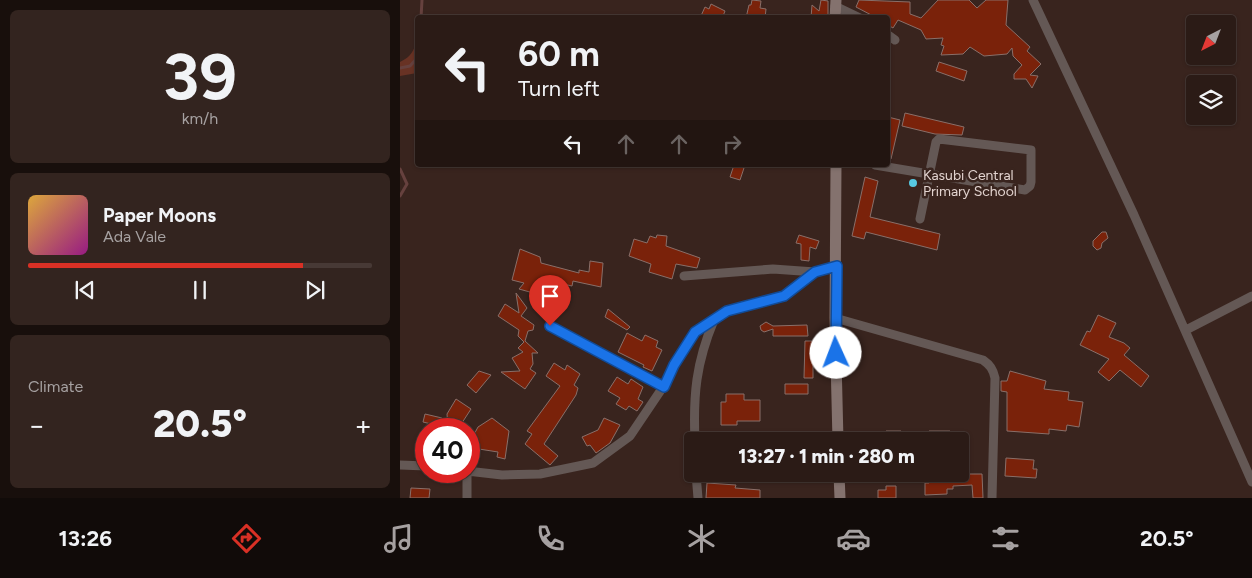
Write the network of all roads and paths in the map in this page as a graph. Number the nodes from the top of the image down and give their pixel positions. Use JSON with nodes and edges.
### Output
{"nodes":[{"id":1,"x":1033,"y":0,"type":"edge"},
{"id":2,"x":835,"y":8,"type":"edge"},
{"id":3,"x":852,"y":15,"type":"edge"},
{"id":4,"x":836,"y":167,"type":"edge"},
{"id":5,"x":885,"y":167,"type":"edge"},
{"id":6,"x":929,"y":175,"type":"junction"},
{"id":7,"x":920,"y":219,"type":"dead end"},
{"id":8,"x":837,"y":266,"type":"junction"},
{"id":9,"x":815,"y":272,"type":"junction"},
{"id":10,"x":684,"y":276,"type":"dead end"},
{"id":11,"x":1252,"y":296,"type":"edge"},
{"id":12,"x":835,"y":318,"type":"junction"},
{"id":13,"x":714,"y":320,"type":"junction"},
{"id":14,"x":550,"y":326,"type":"dead end"},
{"id":15,"x":1186,"y":330,"type":"junction"},
{"id":16,"x":664,"y":387,"type":"junction"},
{"id":17,"x":695,"y":432,"type":"edge"},
{"id":18,"x":838,"y":432,"type":"edge"},
{"id":19,"x":400,"y":465,"type":"edge"},
{"id":20,"x":415,"y":466,"type":"edge"},
{"id":21,"x":480,"y":472,"type":"edge"},
{"id":22,"x":697,"y":482,"type":"edge"},
{"id":23,"x":839,"y":482,"type":"edge"},
{"id":24,"x":1252,"y":482,"type":"edge"},
{"id":25,"x":467,"y":483,"type":"edge"},
{"id":26,"x":467,"y":498,"type":"edge"},
{"id":27,"x":698,"y":498,"type":"edge"},
{"id":28,"x":840,"y":498,"type":"edge"},
{"id":29,"x":992,"y":498,"type":"edge"}],
"edges":[{"from":1,"to":15,"type":"street"},
{"from":2,"to":3,"type":"street"},
{"from":4,"to":8,"type":"street"},
{"from":5,"to":6,"type":"street"},
{"from":6,"to":6,"type":"street"},
{"from":6,"to":7,"type":"street"},
{"from":8,"to":9,"type":"street"},
{"from":8,"to":12,"type":"street"},
{"from":9,"to":10,"type":"street"},
{"from":9,"to":13,"type":"street"},
{"from":11,"to":15,"type":"street"},
{"from":12,"to":18,"type":"street"},
{"from":12,"to":29,"type":"street"},
{"from":13,"to":16,"type":"street"},
{"from":13,"to":17,"type":"street"},
{"from":14,"to":16,"type":"street"},
{"from":15,"to":24,"type":"street"},
{"from":16,"to":21,"type":"street"},
{"from":19,"to":20,"type":"street"},
{"from":22,"to":27,"type":"street"},
{"from":23,"to":28,"type":"street"},
{"from":25,"to":26,"type":"street"}]}
